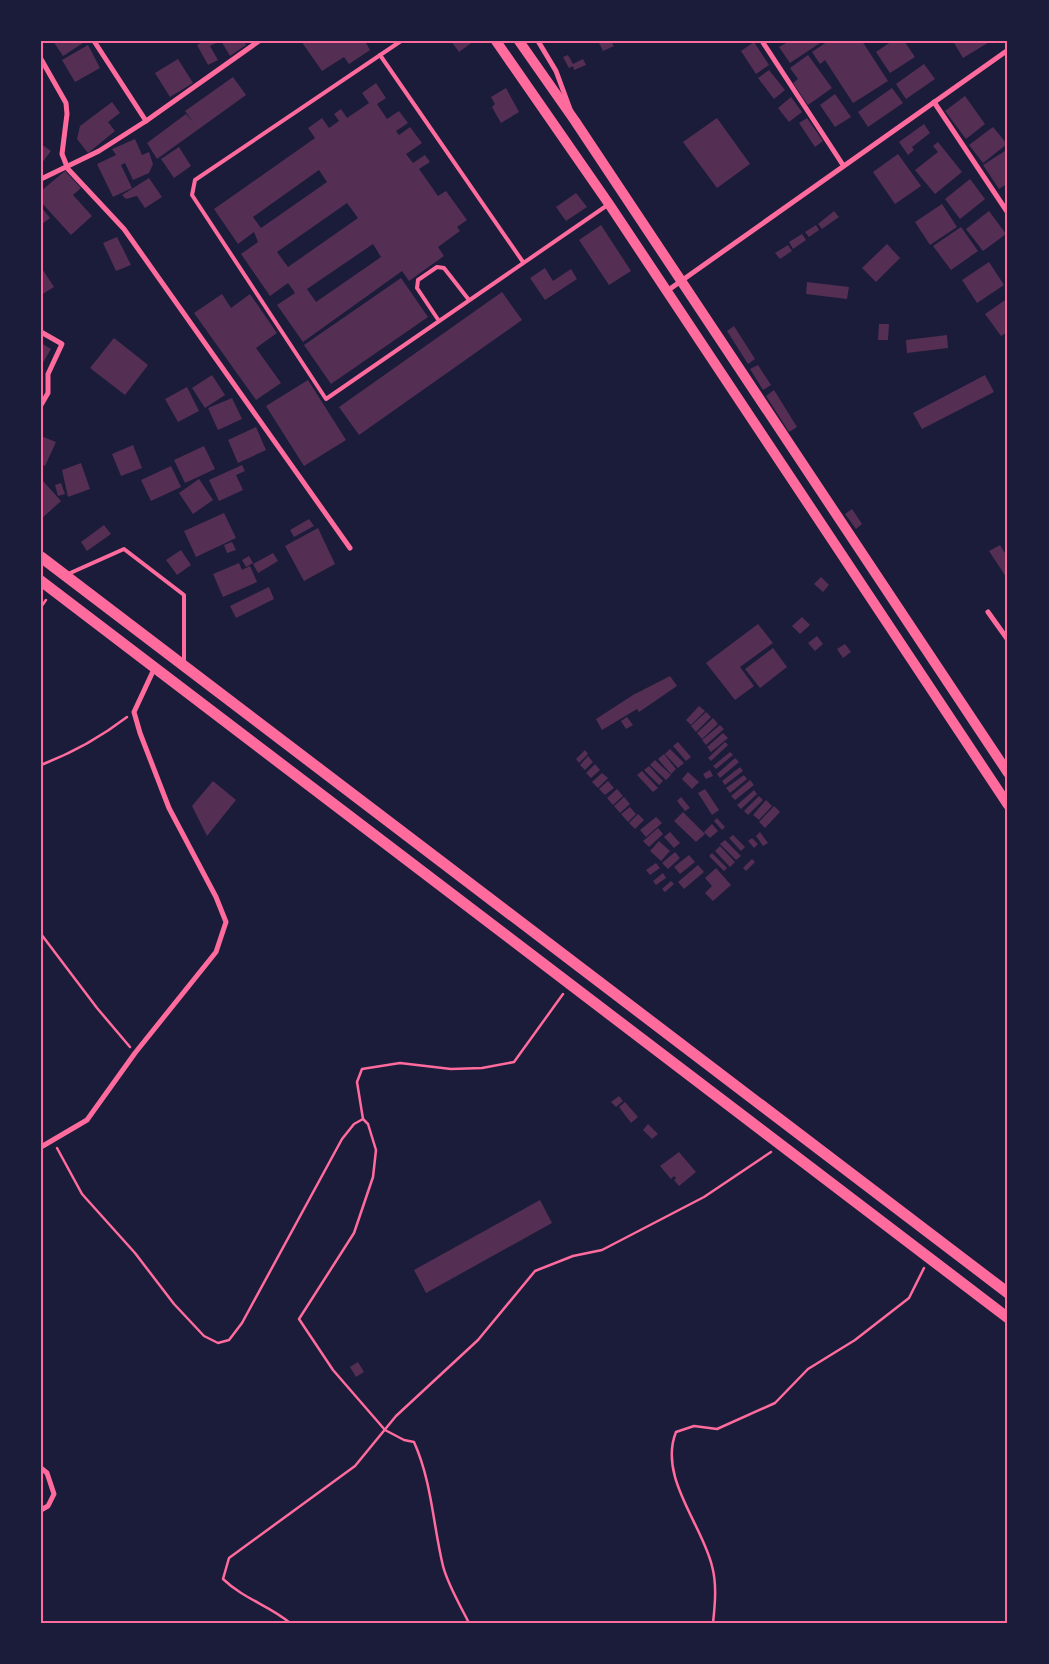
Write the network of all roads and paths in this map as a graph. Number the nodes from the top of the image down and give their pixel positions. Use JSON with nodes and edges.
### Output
{"nodes":[{"id":1,"x":94,"y":41,"type":"edge"},
{"id":2,"x":259,"y":41,"type":"edge"},
{"id":3,"x":401,"y":41,"type":"edge"},
{"id":4,"x":496,"y":41,"type":"edge"},
{"id":5,"x":519,"y":41,"type":"edge"},
{"id":6,"x":538,"y":41,"type":"edge"},
{"id":7,"x":762,"y":41,"type":"edge"},
{"id":8,"x":1008,"y":50,"type":"edge"},
{"id":9,"x":380,"y":55,"type":"junction"},
{"id":10,"x":41,"y":59,"type":"edge"},
{"id":11,"x":934,"y":102,"type":"junction"},
{"id":12,"x":574,"y":121,"type":"junction"},
{"id":13,"x":146,"y":122,"type":"junction"},
{"id":14,"x":843,"y":165,"type":"junction"},
{"id":15,"x":41,"y":179,"type":"edge"},
{"id":16,"x":609,"y":204,"type":"junction"},
{"id":17,"x":1008,"y":213,"type":"edge"},
{"id":18,"x":523,"y":262,"type":"junction"},
{"id":19,"x":681,"y":282,"type":"junction"},
{"id":20,"x":667,"y":291,"type":"junction"},
{"id":21,"x":469,"y":300,"type":"junction"},
{"id":22,"x":438,"y":321,"type":"junction"},
{"id":23,"x":41,"y":332,"type":"edge"},
{"id":24,"x":41,"y":405,"type":"edge"},
{"id":25,"x":350,"y":548,"type":"dead end"},
{"id":26,"x":41,"y":557,"type":"edge"},
{"id":27,"x":66,"y":575,"type":"junction"},
{"id":28,"x":41,"y":582,"type":"edge"},
{"id":29,"x":988,"y":612,"type":"dead end"},
{"id":30,"x":1008,"y":640,"type":"edge"},
{"id":31,"x":184,"y":663,"type":"junction"},
{"id":32,"x":155,"y":667,"type":"junction"},
{"id":33,"x":134,"y":712,"type":"junction"},
{"id":34,"x":41,"y":766,"type":"edge"},
{"id":35,"x":1008,"y":773,"type":"edge"},
{"id":36,"x":1008,"y":805,"type":"edge"},
{"id":37,"x":41,"y":934,"type":"edge"},
{"id":38,"x":570,"y":983,"type":"junction"},
{"id":39,"x":135,"y":1053,"type":"junction"},
{"id":40,"x":363,"y":1119,"type":"junction"},
{"id":41,"x":52,"y":1141,"type":"junction"},
{"id":42,"x":782,"y":1144,"type":"junction"},
{"id":43,"x":41,"y":1148,"type":"edge"},
{"id":44,"x":929,"y":1257,"type":"junction"},
{"id":45,"x":1008,"y":1292,"type":"edge"},
{"id":46,"x":1008,"y":1318,"type":"edge"},
{"id":47,"x":385,"y":1430,"type":"junction"},
{"id":48,"x":41,"y":1468,"type":"edge"},
{"id":49,"x":41,"y":1510,"type":"edge"},
{"id":50,"x":290,"y":1623,"type":"edge"},
{"id":51,"x":469,"y":1623,"type":"edge"},
{"id":52,"x":713,"y":1623,"type":"edge"}],
"edges":[{"from":1,"to":13,"type":"street"},
{"from":2,"to":13,"type":"street"},
{"from":3,"to":9,"type":"lane"},
{"from":4,"to":16,"type":"main road"},
{"from":5,"to":12,"type":"main road"},
{"from":6,"to":12,"type":"street"},
{"from":7,"to":14,"type":"street"},
{"from":8,"to":11,"type":"street"},
{"from":9,"to":18,"type":"lane"},
{"from":9,"to":22,"type":"lane"},
{"from":10,"to":25,"type":"street"},
{"from":11,"to":14,"type":"street"},
{"from":11,"to":17,"type":"street"},
{"from":12,"to":19,"type":"main road"},
{"from":13,"to":15,"type":"street"},
{"from":14,"to":19,"type":"street"},
{"from":16,"to":18,"type":"lane"},
{"from":16,"to":20,"type":"main road"},
{"from":18,"to":21,"type":"lane"},
{"from":19,"to":20,"type":"street"},
{"from":19,"to":35,"type":"main road"},
{"from":20,"to":36,"type":"main road"},
{"from":21,"to":22,"type":"lane"},
{"from":21,"to":22,"type":"lane"},
{"from":23,"to":24,"type":"street"},
{"from":26,"to":27,"type":"highway"},
{"from":27,"to":31,"type":"highway"},
{"from":27,"to":31,"type":"lane"},
{"from":28,"to":32,"type":"highway"},
{"from":29,"to":30,"type":"street"},
{"from":31,"to":45,"type":"highway"},
{"from":32,"to":33,"type":"street"},
{"from":32,"to":38,"type":"highway"},
{"from":33,"to":34,"type":"path"},
{"from":33,"to":39,"type":"street"},
{"from":37,"to":39,"type":"path"},
{"from":38,"to":40,"type":"path"},
{"from":38,"to":42,"type":"highway"},
{"from":39,"to":41,"type":"street"},
{"from":40,"to":41,"type":"path"},
{"from":40,"to":47,"type":"path"},
{"from":41,"to":43,"type":"street"},
{"from":42,"to":44,"type":"highway"},
{"from":42,"to":47,"type":"path"},
{"from":44,"to":46,"type":"highway"},
{"from":44,"to":52,"type":"path"},
{"from":47,"to":50,"type":"path"},
{"from":47,"to":51,"type":"path"},
{"from":48,"to":49,"type":"street"}]}
